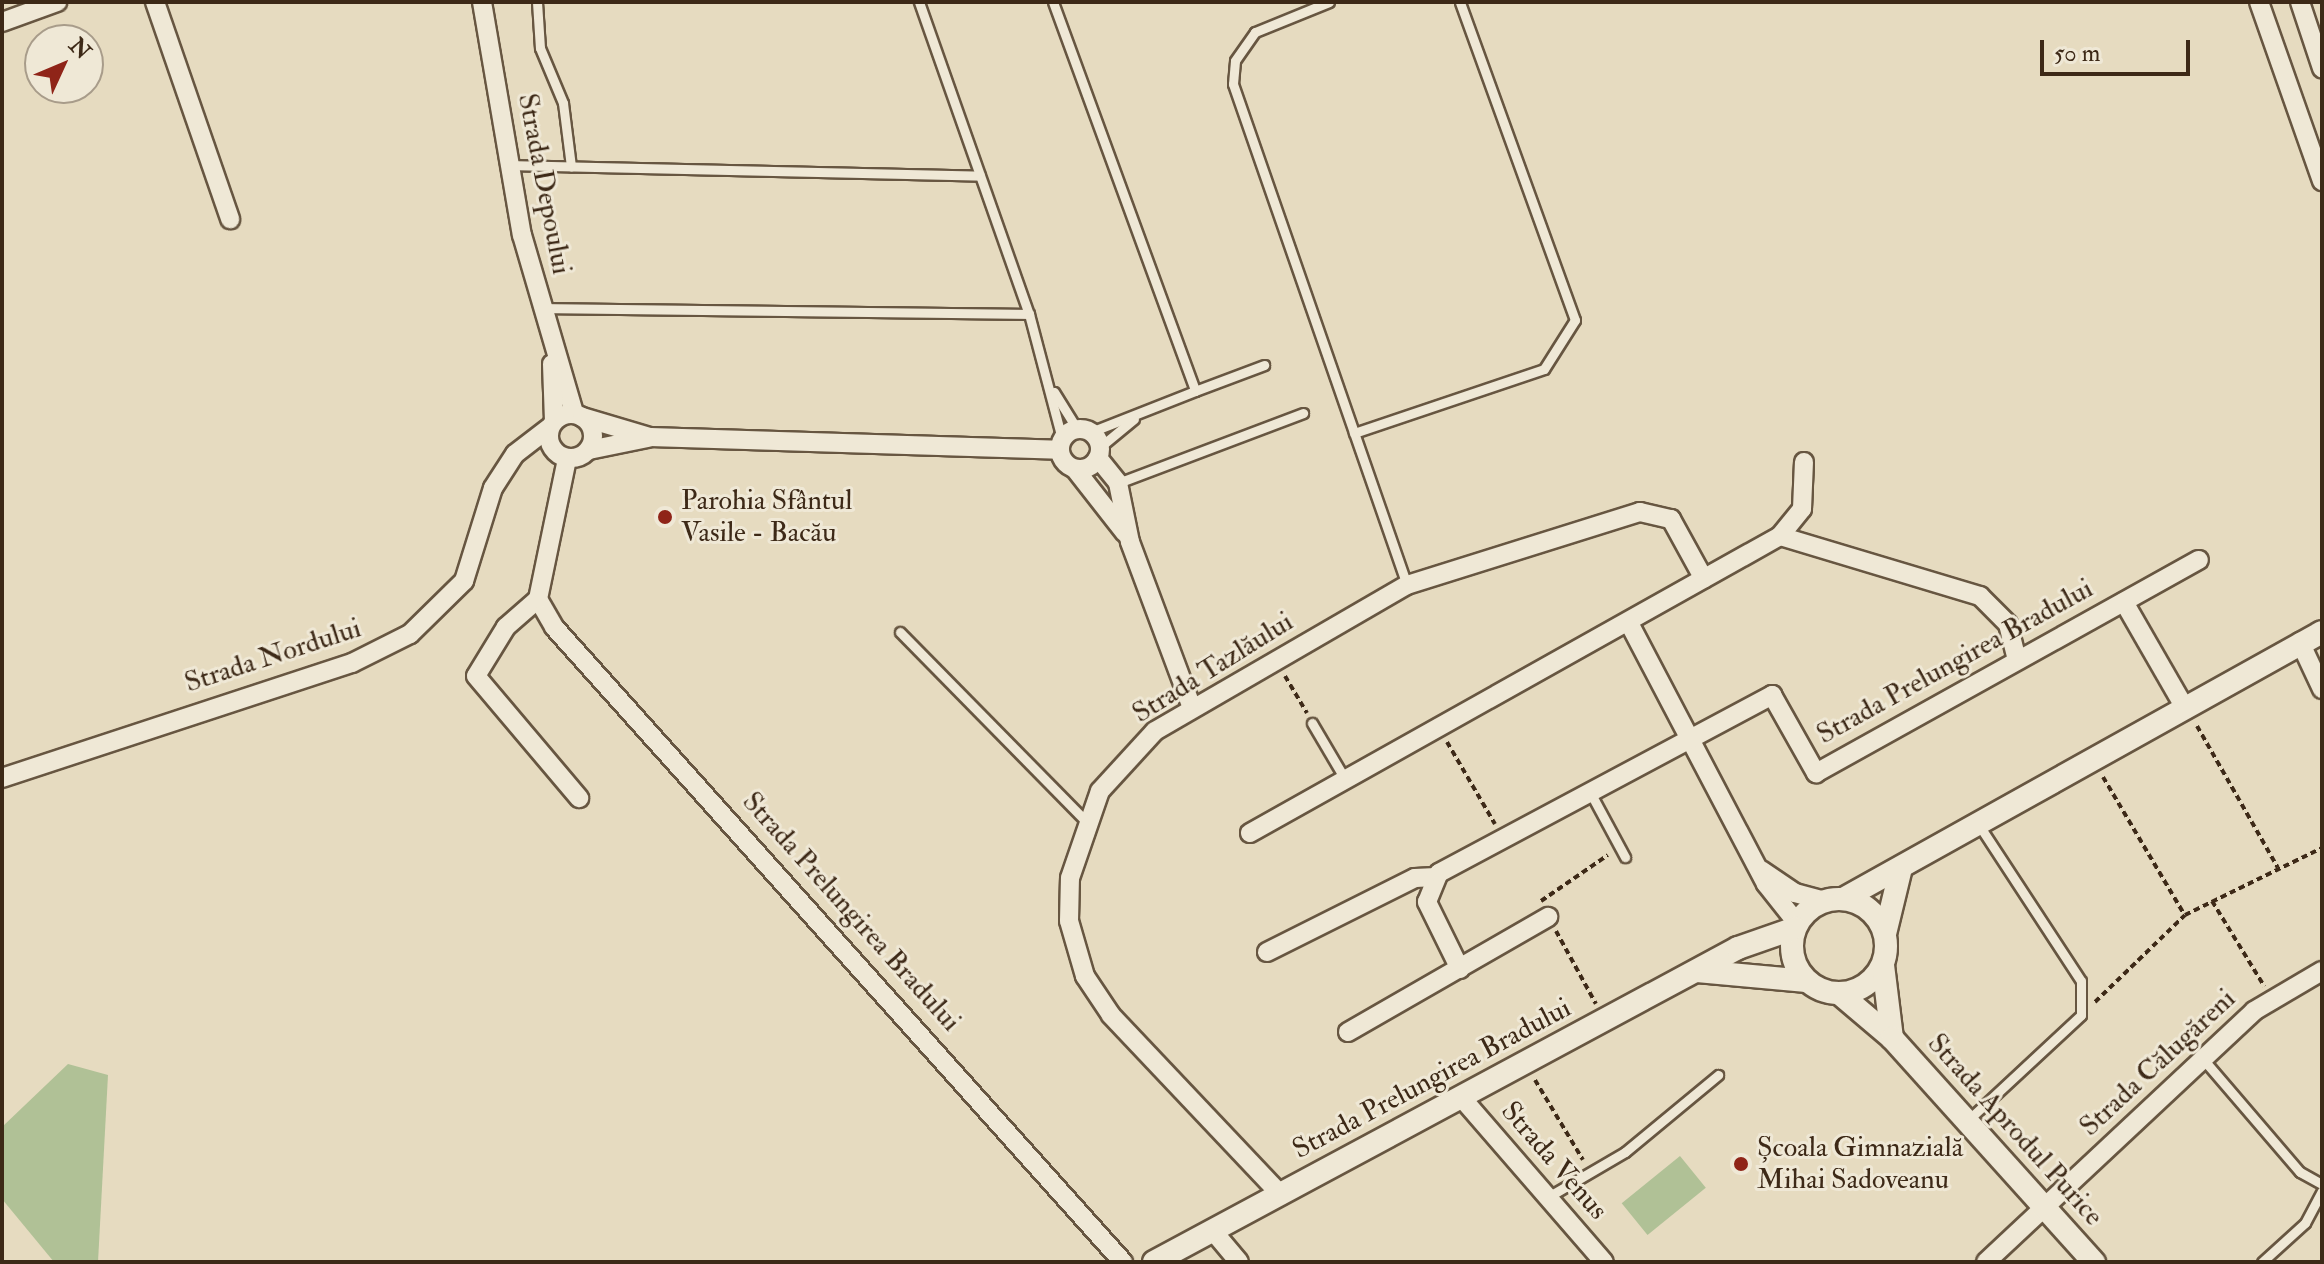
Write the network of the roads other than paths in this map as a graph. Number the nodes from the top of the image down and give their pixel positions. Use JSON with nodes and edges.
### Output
{"nodes":[{"id":1,"x":57,"y":2,"type":"edge"},
{"id":2,"x":155,"y":2,"type":"edge"},
{"id":3,"x":537,"y":2,"type":"edge"},
{"id":4,"x":919,"y":2,"type":"edge"},
{"id":5,"x":1053,"y":2,"type":"edge"},
{"id":6,"x":1329,"y":2,"type":"edge"},
{"id":7,"x":1460,"y":2,"type":"edge"},
{"id":8,"x":2259,"y":2,"type":"edge"},
{"id":9,"x":2300,"y":2,"type":"edge"},
{"id":10,"x":485,"y":8,"type":"edge"},
{"id":11,"x":2,"y":22,"type":"edge"},
{"id":12,"x":2322,"y":68,"type":"edge"},
{"id":13,"x":511,"y":165,"type":"junction"},
{"id":14,"x":571,"y":166,"type":"junction"},
{"id":15,"x":980,"y":176,"type":"junction"},
{"id":16,"x":2322,"y":181,"type":"edge"},
{"id":17,"x":230,"y":219,"type":"dead end"},
{"id":18,"x":541,"y":308,"type":"junction"},
{"id":19,"x":1029,"y":314,"type":"junction"},
{"id":20,"x":552,"y":357,"type":"junction"},
{"id":21,"x":1264,"y":365,"type":"dead end"},
{"id":22,"x":1050,"y":385,"type":"junction"},
{"id":23,"x":1195,"y":391,"type":"junction"},
{"id":24,"x":1303,"y":413,"type":"dead end"},
{"id":25,"x":578,"y":415,"type":"junction"},
{"id":26,"x":1136,"y":417,"type":"junction"},
{"id":27,"x":552,"y":424,"type":"junction"},
{"id":28,"x":1354,"y":433,"type":"junction"},
{"id":29,"x":650,"y":437,"type":"junction"},
{"id":30,"x":1081,"y":443,"type":"junction"},
{"id":31,"x":550,"y":446,"type":"junction"},
{"id":32,"x":589,"y":450,"type":"junction"},
{"id":33,"x":567,"y":459,"type":"junction"},
{"id":34,"x":512,"y":462,"type":"junction"},
{"id":35,"x":1804,"y":462,"type":"dead end"},
{"id":36,"x":1075,"y":469,"type":"junction"},
{"id":37,"x":1118,"y":483,"type":"junction"},
{"id":38,"x":1786,"y":531,"type":"junction"},
{"id":39,"x":1130,"y":542,"type":"junction"},
{"id":40,"x":2199,"y":560,"type":"dead end"},
{"id":41,"x":1704,"y":579,"type":"junction"},
{"id":42,"x":1407,"y":585,"type":"junction"},
{"id":43,"x":538,"y":599,"type":"junction"},
{"id":44,"x":2124,"y":602,"type":"junction"},
{"id":45,"x":1629,"y":623,"type":"junction"},
{"id":46,"x":900,"y":632,"type":"dead end"},
{"id":47,"x":2322,"y":632,"type":"edge"},
{"id":48,"x":2300,"y":642,"type":"junction"},
{"id":49,"x":2017,"y":660,"type":"junction"},
{"id":50,"x":2322,"y":689,"type":"edge"},
{"id":51,"x":1192,"y":708,"type":"junction"},
{"id":52,"x":2185,"y":708,"type":"junction"},
{"id":53,"x":1312,"y":723,"type":"road end"},
{"id":54,"x":1688,"y":738,"type":"junction"},
{"id":55,"x":2,"y":778,"type":"edge"},
{"id":56,"x":1345,"y":779,"type":"junction"},
{"id":57,"x":1590,"y":792,"type":"junction"},
{"id":58,"x":579,"y":798,"type":"dead end"},
{"id":59,"x":1085,"y":820,"type":"junction"},
{"id":60,"x":1977,"y":822,"type":"junction"},
{"id":61,"x":1250,"y":833,"type":"dead end"},
{"id":62,"x":1625,"y":857,"type":"dead end"},
{"id":63,"x":1901,"y":868,"type":"junction"},
{"id":64,"x":1759,"y":869,"type":"junction"},
{"id":65,"x":1436,"y":877,"type":"junction"},
{"id":66,"x":1834,"y":900,"type":"junction"},
{"id":67,"x":1548,"y":917,"type":"road end"},
{"id":68,"x":1796,"y":926,"type":"junction"},
{"id":69,"x":1885,"y":934,"type":"junction"},
{"id":70,"x":1267,"y":952,"type":"dead end"},
{"id":71,"x":1883,"y":965,"type":"junction"},
{"id":72,"x":1460,"y":969,"type":"junction"},
{"id":73,"x":1696,"y":971,"type":"junction"},
{"id":74,"x":2322,"y":971,"type":"edge"},
{"id":75,"x":1807,"y":981,"type":"junction"},
{"id":76,"x":1839,"y":993,"type":"junction"},
{"id":77,"x":1348,"y":1032,"type":"dead end"},
{"id":78,"x":1892,"y":1038,"type":"junction"},
{"id":79,"x":2203,"y":1059,"type":"junction"},
{"id":80,"x":1718,"y":1075,"type":"dead end"},
{"id":81,"x":1461,"y":1097,"type":"junction"},
{"id":82,"x":1964,"y":1124,"type":"junction"},
{"id":83,"x":2322,"y":1184,"type":"edge"},
{"id":84,"x":2322,"y":1191,"type":"edge"},
{"id":85,"x":1281,"y":1195,"type":"junction"},
{"id":86,"x":1548,"y":1197,"type":"junction"},
{"id":87,"x":2042,"y":1209,"type":"junction"},
{"id":88,"x":1213,"y":1231,"type":"junction"},
{"id":89,"x":1123,"y":1262,"type":"edge"},
{"id":90,"x":1154,"y":1262,"type":"edge"},
{"id":91,"x":1239,"y":1262,"type":"edge"},
{"id":92,"x":1604,"y":1262,"type":"edge"},
{"id":93,"x":1986,"y":1262,"type":"edge"},
{"id":94,"x":2094,"y":1262,"type":"edge"},
{"id":95,"x":2262,"y":1262,"type":"edge"}],
"edges":[{"from":1,"to":11,"type":"street"},
{"from":2,"to":17,"type":"street"},
{"from":3,"to":14,"type":"lane"},
{"from":4,"to":15,"type":"lane"},
{"from":5,"to":23,"type":"lane"},
{"from":6,"to":28,"type":"lane"},
{"from":7,"to":28,"type":"lane"},
{"from":8,"to":16,"type":"street"},
{"from":9,"to":12,"type":"street"},
{"from":10,"to":13,"type":"street","name":"Strada Depoului"},
{"from":13,"to":14,"type":"lane"},
{"from":13,"to":18,"type":"street","name":"Strada Depoului"},
{"from":14,"to":15,"type":"lane"},
{"from":15,"to":19,"type":"lane"},
{"from":18,"to":19,"type":"lane"},
{"from":18,"to":20,"type":"street","name":"Strada Depoului"},
{"from":19,"to":22,"type":"lane"},
{"from":20,"to":25,"type":"street","name":"Strada Depoului"},
{"from":20,"to":27,"type":"street","name":"Strada Depoului"},
{"from":21,"to":23,"type":"lane"},
{"from":22,"to":30,"type":"lane"},
{"from":22,"to":30,"type":"lane"},
{"from":23,"to":26,"type":"lane"},
{"from":24,"to":37,"type":"lane"},
{"from":25,"to":27,"type":"street"},
{"from":25,"to":29,"type":"street"},
{"from":25,"to":32,"type":"street"},
{"from":26,"to":30,"type":"lane"},
{"from":26,"to":30,"type":"lane"},
{"from":27,"to":31,"type":"street"},
{"from":27,"to":34,"type":"street","name":"Strada Nordului"},
{"from":28,"to":42,"type":"lane"},
{"from":29,"to":30,"type":"street"},
{"from":29,"to":32,"type":"street"},
{"from":30,"to":36,"type":"street"},
{"from":30,"to":36,"type":"street"},
{"from":30,"to":37,"type":"street"},
{"from":31,"to":33,"type":"street"},
{"from":31,"to":34,"type":"street"},
{"from":32,"to":33,"type":"street"},
{"from":33,"to":43,"type":"street"},
{"from":34,"to":55,"type":"street","name":"Strada Nordului"},
{"from":35,"to":38,"type":"street"},
{"from":36,"to":39,"type":"street"},
{"from":37,"to":39,"type":"street"},
{"from":38,"to":41,"type":"street"},
{"from":38,"to":49,"type":"street"},
{"from":39,"to":51,"type":"street"},
{"from":40,"to":44,"type":"street","name":"Strada Prelungirea Bradului"},
{"from":41,"to":42,"type":"street","name":"Strada Tazlăului"},
{"from":41,"to":45,"type":"street"},
{"from":42,"to":51,"type":"street","name":"Strada Tazlăului"},
{"from":43,"to":58,"type":"street"},
{"from":43,"to":89,"type":"street","name":"Strada Prelungirea Bradului"},
{"from":44,"to":49,"type":"street","name":"Strada Prelungirea Bradului"},
{"from":44,"to":52,"type":"street"},
{"from":45,"to":54,"type":"street"},
{"from":45,"to":56,"type":"street"},
{"from":46,"to":59,"type":"lane"},
{"from":47,"to":48,"type":"street"},
{"from":48,"to":50,"type":"street"},
{"from":48,"to":52,"type":"street"},
{"from":49,"to":54,"type":"street","name":"Strada Prelungirea Bradului"},
{"from":51,"to":59,"type":"street","name":"Strada Tazlăului"},
{"from":52,"to":60,"type":"street"},
{"from":53,"to":56,"type":"lane"},
{"from":54,"to":57,"type":"street","name":"Strada Prelungirea Bradului"},
{"from":54,"to":64,"type":"street"},
{"from":56,"to":61,"type":"street"},
{"from":57,"to":62,"type":"lane"},
{"from":57,"to":65,"type":"street","name":"Strada Prelungirea Bradului"},
{"from":59,"to":85,"type":"street","name":"Strada Tazlăului"},
{"from":60,"to":63,"type":"street"},
{"from":60,"to":82,"type":"lane"},
{"from":63,"to":66,"type":"street"},
{"from":63,"to":69,"type":"street"},
{"from":64,"to":66,"type":"street"},
{"from":64,"to":68,"type":"street"},
{"from":65,"to":70,"type":"street","name":"Strada Prelungirea Bradului"},
{"from":65,"to":72,"type":"street"},
{"from":66,"to":68,"type":"street"},
{"from":66,"to":69,"type":"street"},
{"from":67,"to":72,"type":"street"},
{"from":68,"to":73,"type":"street","name":"Strada Prelungirea Bradului"},
{"from":68,"to":75,"type":"street"},
{"from":69,"to":71,"type":"street"},
{"from":71,"to":76,"type":"street"},
{"from":71,"to":78,"type":"street","name":"Strada Aprodul Purice"},
{"from":72,"to":77,"type":"street"},
{"from":73,"to":75,"type":"street"},
{"from":73,"to":81,"type":"street","name":"Strada Prelungirea Bradului"},
{"from":74,"to":79,"type":"street","name":"Strada Călugăreni"},
{"from":75,"to":76,"type":"street"},
{"from":76,"to":78,"type":"street","name":"Strada Aprodul Purice"},
{"from":78,"to":82,"type":"street","name":"Strada Aprodul Purice"},
{"from":79,"to":83,"type":"lane"},
{"from":79,"to":87,"type":"street","name":"Strada Călugăreni"},
{"from":80,"to":86,"type":"lane"},
{"from":81,"to":85,"type":"street","name":"Strada Prelungirea Bradului"},
{"from":81,"to":86,"type":"street","name":"Strada Venus"},
{"from":82,"to":87,"type":"street","name":"Strada Aprodul Purice"},
{"from":84,"to":95,"type":"lane"},
{"from":85,"to":88,"type":"street","name":"Strada Prelungirea Bradului"},
{"from":86,"to":92,"type":"street","name":"Strada Venus"},
{"from":87,"to":93,"type":"street","name":"Strada Călugăreni"},
{"from":87,"to":94,"type":"street","name":"Strada Aprodul Purice"},
{"from":88,"to":90,"type":"street","name":"Strada Prelungirea Bradului"},
{"from":88,"to":91,"type":"street"}]}
